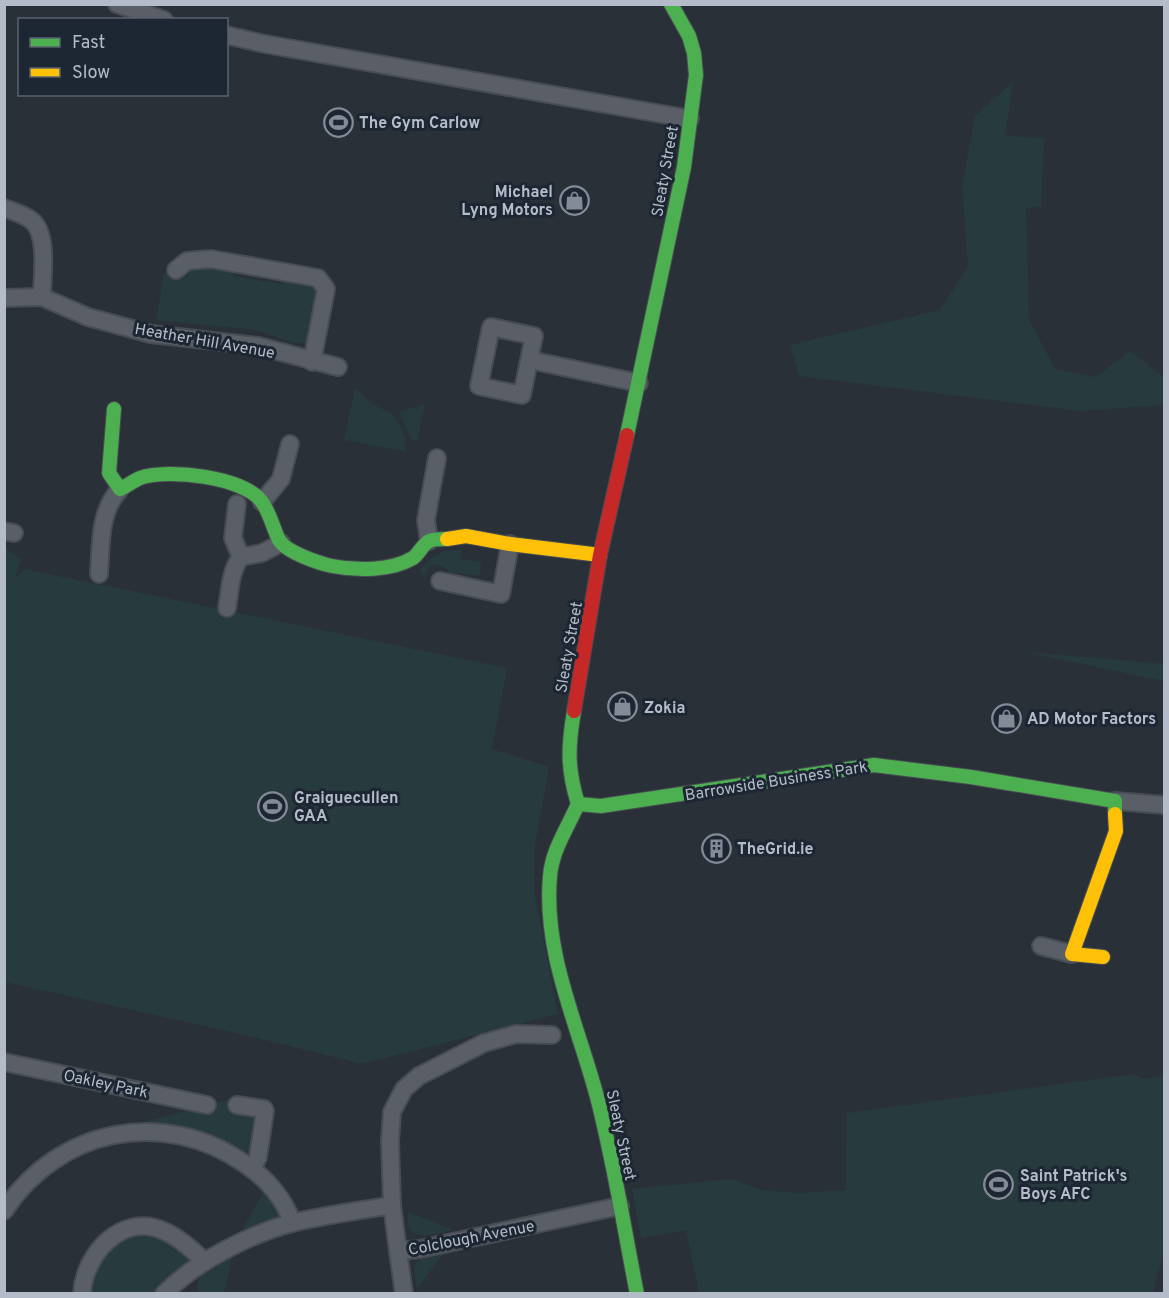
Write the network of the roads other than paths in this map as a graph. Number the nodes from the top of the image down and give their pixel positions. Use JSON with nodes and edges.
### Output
{"nodes":[{"id":1,"x":117,"y":4,"type":"edge"},
{"id":2,"x":671,"y":4,"type":"edge"},
{"id":3,"x":158,"y":18,"type":"edge"},
{"id":4,"x":228,"y":35,"type":"edge"},
{"id":5,"x":690,"y":119,"type":"junction"},
{"id":6,"x":4,"y":208,"type":"edge"},
{"id":7,"x":176,"y":270,"type":"dead end"},
{"id":8,"x":42,"y":297,"type":"junction"},
{"id":9,"x":4,"y":298,"type":"edge"},
{"id":10,"x":530,"y":360,"type":"junction"},
{"id":11,"x":312,"y":362,"type":"junction"},
{"id":12,"x":338,"y":367,"type":"dead end"},
{"id":13,"x":639,"y":383,"type":"junction"},
{"id":14,"x":114,"y":409,"type":"dead end"},
{"id":15,"x":290,"y":444,"type":"dead end"},
{"id":16,"x":437,"y":458,"type":"dead end"},
{"id":17,"x":120,"y":489,"type":"junction"},
{"id":18,"x":262,"y":502,"type":"junction"},
{"id":19,"x":237,"y":504,"type":"dead end"},
{"id":20,"x":429,"y":541,"type":"junction"},
{"id":21,"x":281,"y":543,"type":"junction"},
{"id":22,"x":510,"y":544,"type":"junction"},
{"id":23,"x":600,"y":555,"type":"junction"},
{"id":24,"x":241,"y":557,"type":"junction"},
{"id":25,"x":99,"y":574,"type":"dead end"},
{"id":26,"x":440,"y":581,"type":"dead end"},
{"id":27,"x":227,"y":608,"type":"dead end"},
{"id":28,"x":1115,"y":801,"type":"junction"},
{"id":29,"x":578,"y":804,"type":"junction"},
{"id":30,"x":1164,"y":805,"type":"edge"},
{"id":31,"x":1041,"y":946,"type":"dead end"},
{"id":32,"x":1072,"y":954,"type":"junction"},
{"id":33,"x":1103,"y":957,"type":"dead end"},
{"id":34,"x":552,"y":1035,"type":"dead end"},
{"id":35,"x":4,"y":1062,"type":"edge"},
{"id":36,"x":207,"y":1105,"type":"dead end"},
{"id":37,"x":237,"y":1105,"type":"dead end"},
{"id":38,"x":252,"y":1169,"type":"junction"},
{"id":39,"x":392,"y":1205,"type":"junction"},
{"id":40,"x":620,"y":1206,"type":"junction"},
{"id":41,"x":4,"y":1211,"type":"edge"},
{"id":42,"x":292,"y":1224,"type":"junction"},
{"id":43,"x":398,"y":1251,"type":"junction"},
{"id":44,"x":205,"y":1262,"type":"junction"},
{"id":45,"x":172,"y":1291,"type":"edge"},
{"id":46,"x":82,"y":1293,"type":"edge"},
{"id":47,"x":404,"y":1293,"type":"edge"},
{"id":48,"x":637,"y":1293,"type":"edge"}],
"edges":[{"from":1,"to":3,"type":"street"},
{"from":2,"to":5,"type":"street","name":"Sleaty Street"},
{"from":4,"to":5,"type":"street"},
{"from":5,"to":13,"type":"street","name":"Sleaty Street"},
{"from":6,"to":8,"type":"street"},
{"from":7,"to":11,"type":"street"},
{"from":8,"to":9,"type":"street","name":"Heather Hill Avenue"},
{"from":8,"to":11,"type":"street","name":"Heather Hill Avenue"},
{"from":10,"to":10,"type":"street"},
{"from":10,"to":13,"type":"street"},
{"from":11,"to":12,"type":"street","name":"Heather Hill Avenue"},
{"from":13,"to":23,"type":"street","name":"Sleaty Street"},
{"from":14,"to":17,"type":"street"},
{"from":15,"to":18,"type":"street"},
{"from":16,"to":20,"type":"street"},
{"from":17,"to":18,"type":"street"},
{"from":17,"to":25,"type":"street"},
{"from":18,"to":21,"type":"street"},
{"from":19,"to":24,"type":"street"},
{"from":20,"to":21,"type":"street"},
{"from":20,"to":22,"type":"street"},
{"from":21,"to":24,"type":"street"},
{"from":22,"to":23,"type":"street"},
{"from":22,"to":26,"type":"street"},
{"from":23,"to":29,"type":"street","name":"Sleaty Street"},
{"from":24,"to":27,"type":"street"},
{"from":28,"to":29,"type":"street","name":"Barrowside Business Park"},
{"from":28,"to":30,"type":"street","name":"Barrowside Business Park"},
{"from":28,"to":32,"type":"street"},
{"from":29,"to":40,"type":"street","name":"Sleaty Street"},
{"from":31,"to":32,"type":"street"},
{"from":32,"to":33,"type":"street"},
{"from":34,"to":39,"type":"street","name":"Colclough Avenue"},
{"from":35,"to":36,"type":"street","name":"Oakley Park"},
{"from":37,"to":38,"type":"street"},
{"from":38,"to":41,"type":"street"},
{"from":38,"to":42,"type":"street"},
{"from":39,"to":42,"type":"street"},
{"from":39,"to":43,"type":"street","name":"Colclough Avenue"},
{"from":40,"to":43,"type":"street","name":"Colclough Avenue"},
{"from":40,"to":48,"type":"street","name":"Sleaty Street"},
{"from":42,"to":44,"type":"street"},
{"from":43,"to":47,"type":"street"},
{"from":44,"to":45,"type":"street"},
{"from":44,"to":46,"type":"street"}]}
